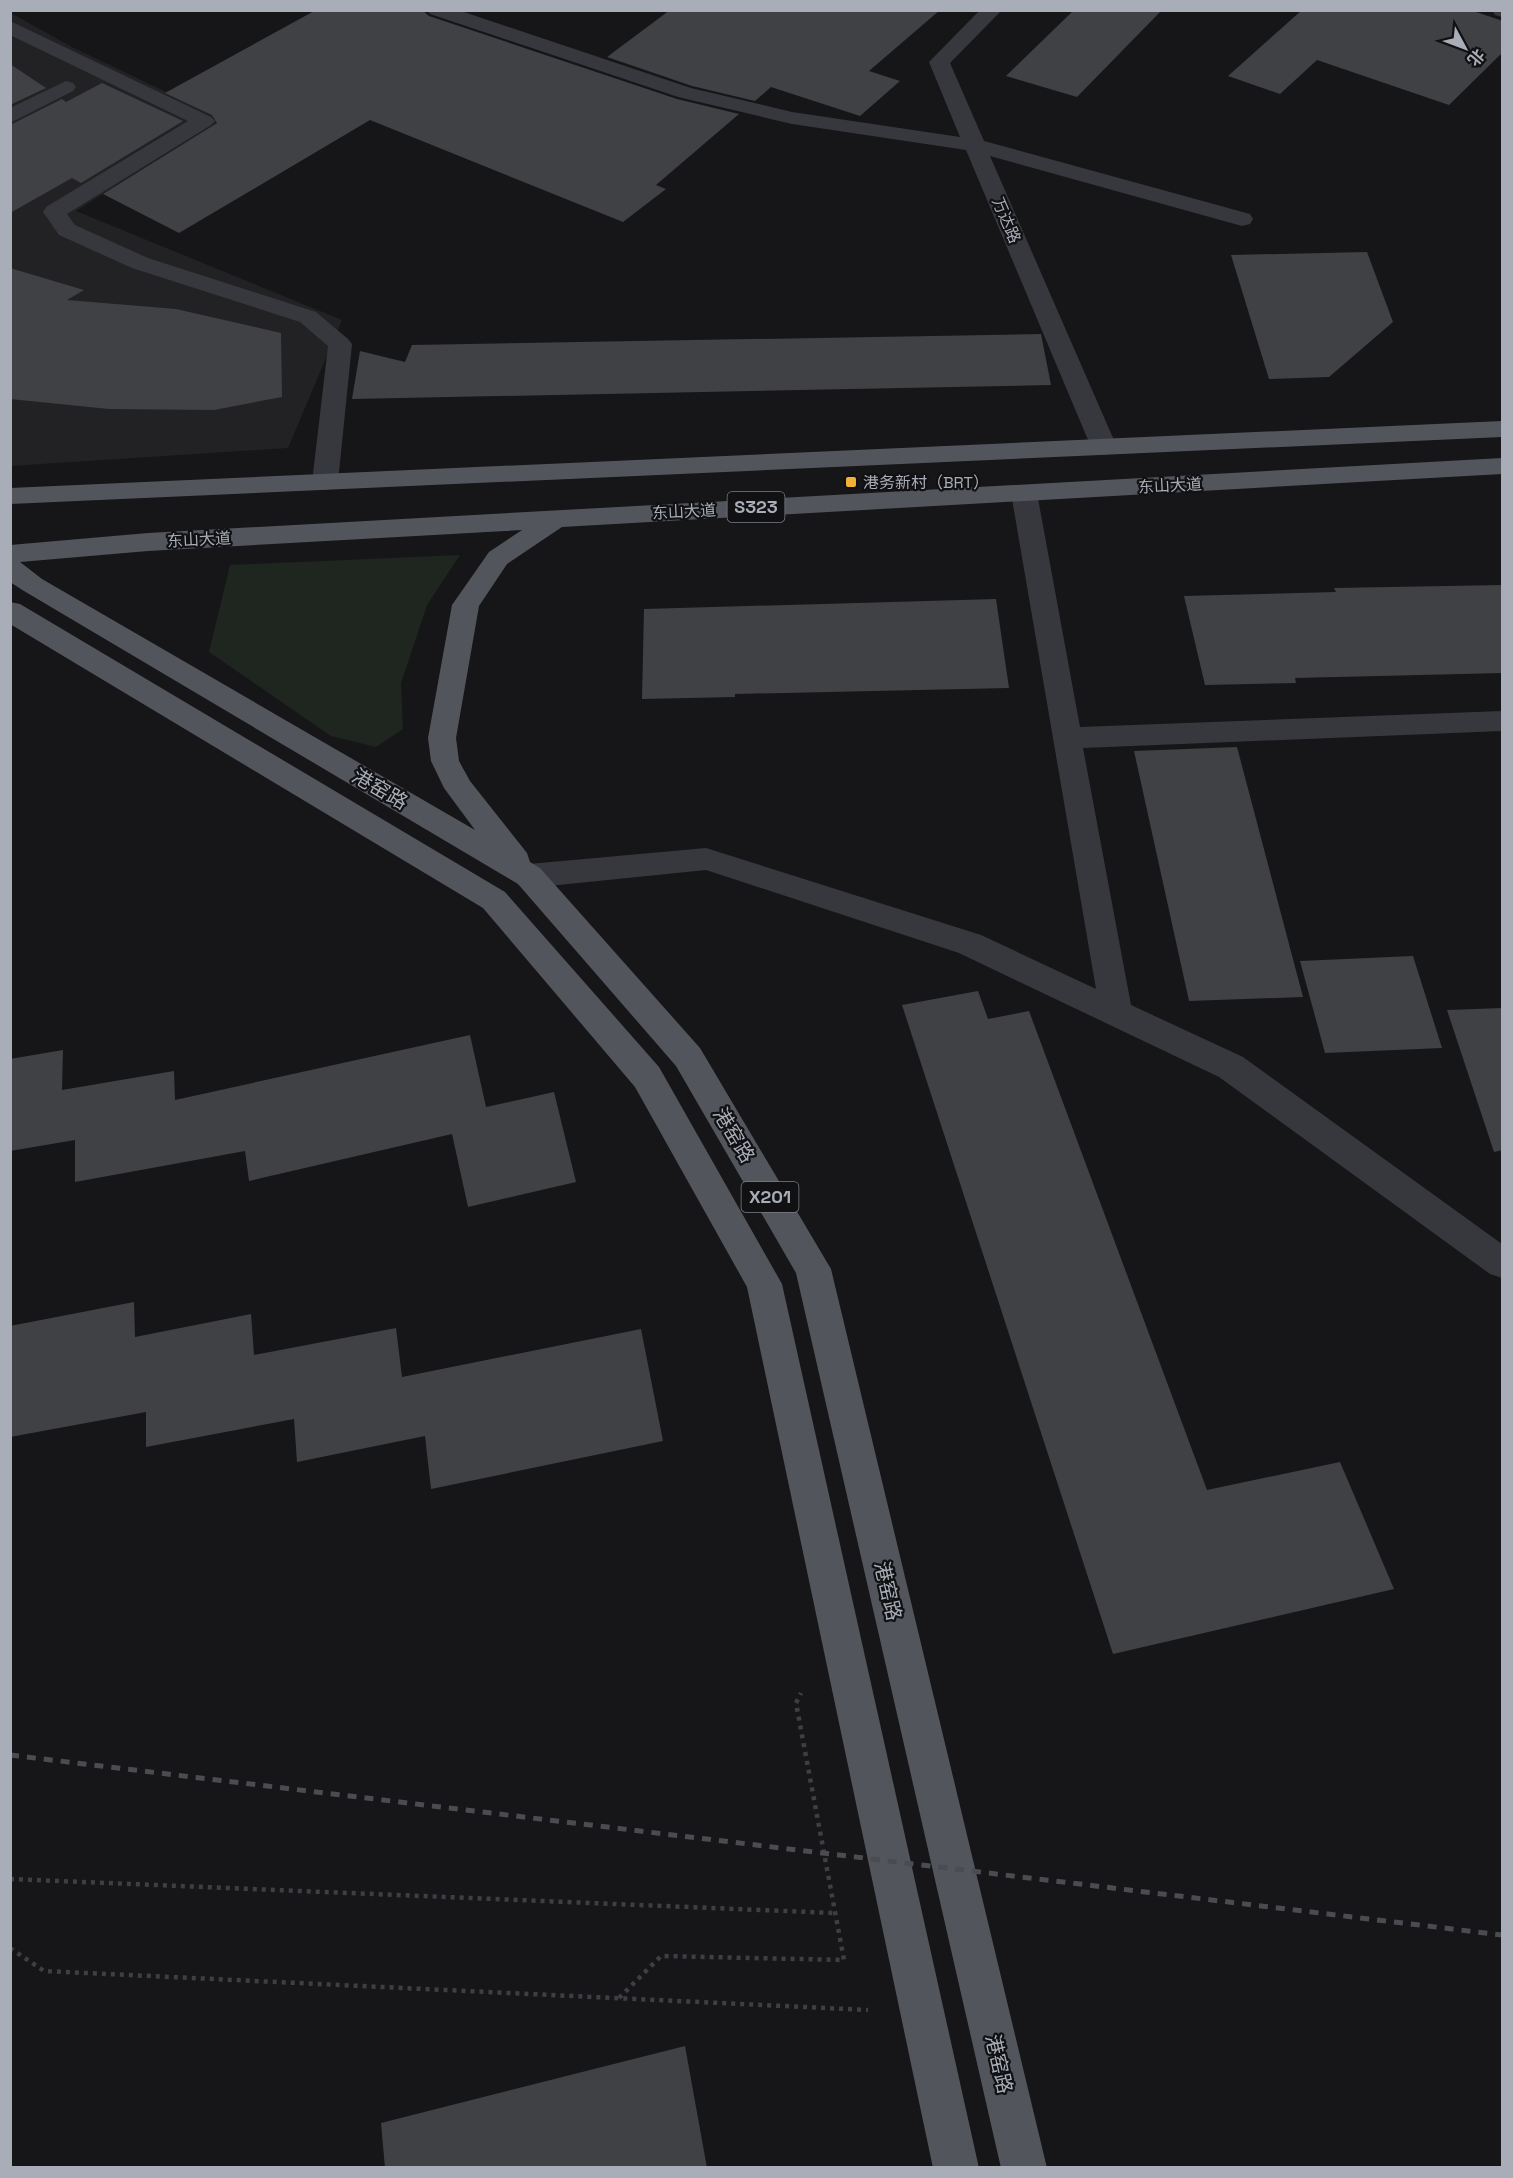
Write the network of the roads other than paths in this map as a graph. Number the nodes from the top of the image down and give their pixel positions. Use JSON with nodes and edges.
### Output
{"nodes":[{"id":1,"x":437,"y":10,"type":"edge"},
{"id":2,"x":992,"y":10,"type":"edge"},
{"id":3,"x":477,"y":16,"type":"edge"},
{"id":4,"x":10,"y":27,"type":"edge"},
{"id":5,"x":66,"y":87,"type":"dead end"},
{"id":6,"x":10,"y":117,"type":"edge"},
{"id":7,"x":974,"y":145,"type":"junction"},
{"id":8,"x":1242,"y":219,"type":"dead end"},
{"id":9,"x":1503,"y":429,"type":"edge"},
{"id":10,"x":1104,"y":447,"type":"junction"},
{"id":11,"x":1503,"y":466,"type":"edge"},
{"id":12,"x":325,"y":482,"type":"junction"},
{"id":13,"x":1024,"y":493,"type":"junction"},
{"id":14,"x":10,"y":496,"type":"edge"},
{"id":15,"x":557,"y":518,"type":"junction"},
{"id":16,"x":10,"y":554,"type":"edge"},
{"id":17,"x":10,"y":568,"type":"edge"},
{"id":18,"x":10,"y":611,"type":"edge"},
{"id":19,"x":1503,"y":721,"type":"edge"},
{"id":20,"x":1068,"y":738,"type":"junction"},
{"id":21,"x":529,"y":876,"type":"junction"},
{"id":22,"x":1116,"y":1013,"type":"junction"},
{"id":23,"x":1503,"y":1263,"type":"edge"},
{"id":24,"x":956,"y":2168,"type":"edge"},
{"id":25,"x":1024,"y":2168,"type":"edge"}],
"edges":[{"from":1,"to":3,"type":"street"},
{"from":2,"to":7,"type":"street","name":"万达路"},
{"from":3,"to":7,"type":"street"},
{"from":4,"to":12,"type":"street"},
{"from":5,"to":6,"type":"street"},
{"from":7,"to":8,"type":"street"},
{"from":7,"to":10,"type":"street","name":"万达路"},
{"from":9,"to":10,"type":"main road","number":"S323"},
{"from":10,"to":12,"type":"main road","number":"S323"},
{"from":11,"to":13,"type":"main road","name":"东山大道","number":"S323"},
{"from":12,"to":14,"type":"main road","number":"S323"},
{"from":13,"to":15,"type":"main road","name":"东山大道","number":"S323"},
{"from":13,"to":20,"type":"street"},
{"from":15,"to":16,"type":"main road","name":"东山大道","number":"S323"},
{"from":15,"to":21,"type":"main road"},
{"from":17,"to":21,"type":"main road","name":"港窑路","number":"X201"},
{"from":18,"to":24,"type":"main road","name":"港窑路","number":"X201"},
{"from":19,"to":20,"type":"street"},
{"from":20,"to":22,"type":"street"},
{"from":21,"to":22,"type":"street"},
{"from":21,"to":25,"type":"main road","name":"港窑路","number":"X201"},
{"from":22,"to":23,"type":"street"}]}
